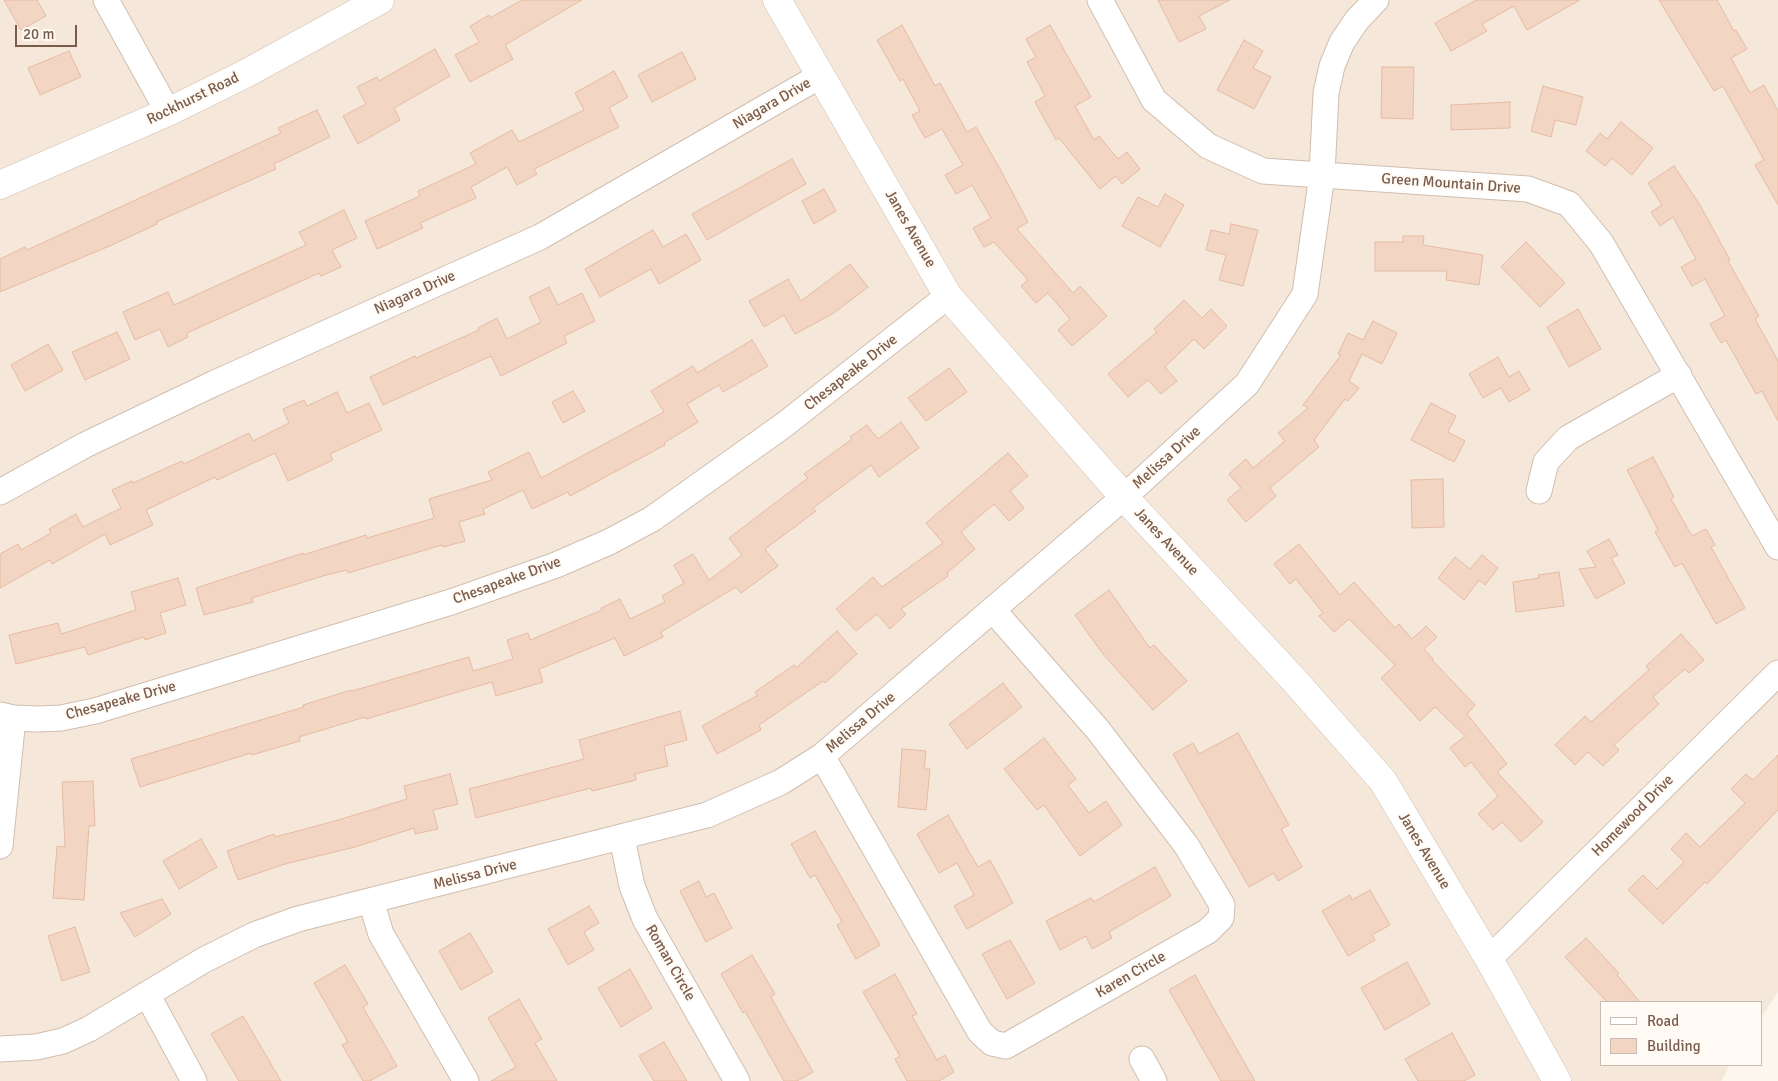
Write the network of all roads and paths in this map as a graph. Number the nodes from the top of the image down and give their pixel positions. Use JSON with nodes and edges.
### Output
{"nodes":[{"id":1,"x":106,"y":0,"type":"edge"},
{"id":2,"x":380,"y":0,"type":"edge"},
{"id":3,"x":777,"y":0,"type":"edge"},
{"id":4,"x":1100,"y":0,"type":"edge"},
{"id":5,"x":1376,"y":0,"type":"edge"},
{"id":6,"x":820,"y":76,"type":"junction"},
{"id":7,"x":168,"y":112,"type":"junction"},
{"id":8,"x":1322,"y":175,"type":"junction"},
{"id":9,"x":0,"y":184,"type":"edge"},
{"id":10,"x":948,"y":296,"type":"junction"},
{"id":11,"x":1679,"y":375,"type":"junction"},
{"id":12,"x":1539,"y":490,"type":"dead end"},
{"id":13,"x":0,"y":492,"type":"edge"},
{"id":14,"x":1124,"y":497,"type":"junction"},
{"id":15,"x":1778,"y":547,"type":"edge"},
{"id":16,"x":994,"y":610,"type":"junction"},
{"id":17,"x":1778,"y":674,"type":"edge"},
{"id":18,"x":7,"y":717,"type":"edge"},
{"id":19,"x":822,"y":756,"type":"junction"},
{"id":20,"x":622,"y":838,"type":"junction"},
{"id":21,"x":0,"y":846,"type":"edge"},
{"id":22,"x":371,"y":901,"type":"junction"},
{"id":23,"x":1489,"y":959,"type":"junction"},
{"id":24,"x":147,"y":994,"type":"junction"},
{"id":25,"x":0,"y":1049,"type":"edge"},
{"id":26,"x":1142,"y":1060,"type":"dead end"},
{"id":27,"x":194,"y":1081,"type":"edge"},
{"id":28,"x":466,"y":1081,"type":"edge"},
{"id":29,"x":738,"y":1081,"type":"edge"},
{"id":30,"x":1154,"y":1081,"type":"edge"},
{"id":31,"x":1557,"y":1081,"type":"edge"}],
"edges":[{"from":1,"to":7,"type":"street"},
{"from":2,"to":7,"type":"street","name":"Rockhurst Road"},
{"from":3,"to":6,"type":"street","name":"Janes Avenue"},
{"from":4,"to":8,"type":"street","name":"Green Mountain Drive"},
{"from":5,"to":8,"type":"street","name":"Melissa Drive"},
{"from":6,"to":10,"type":"street","name":"Janes Avenue"},
{"from":6,"to":13,"type":"street","name":"Niagara Drive"},
{"from":7,"to":9,"type":"street","name":"Rockhurst Road"},
{"from":8,"to":11,"type":"street","name":"Green Mountain Drive"},
{"from":8,"to":14,"type":"street","name":"Melissa Drive"},
{"from":10,"to":14,"type":"street","name":"Janes Avenue"},
{"from":10,"to":18,"type":"street","name":"Chesapeake Drive"},
{"from":11,"to":12,"type":"street"},
{"from":11,"to":15,"type":"street","name":"Green Mountain Drive"},
{"from":14,"to":16,"type":"street","name":"Melissa Drive"},
{"from":14,"to":23,"type":"street","name":"Janes Avenue"},
{"from":16,"to":19,"type":"street","name":"Melissa Drive"},
{"from":16,"to":19,"type":"street","name":"Karen Circle"},
{"from":17,"to":23,"type":"street","name":"Homewood Drive"},
{"from":18,"to":21,"type":"street"},
{"from":19,"to":20,"type":"street","name":"Melissa Drive"},
{"from":20,"to":22,"type":"street","name":"Melissa Drive"},
{"from":20,"to":29,"type":"street","name":"Roman Circle"},
{"from":22,"to":24,"type":"street","name":"Melissa Drive"},
{"from":22,"to":28,"type":"street"},
{"from":23,"to":31,"type":"street","name":"Janes Avenue"},
{"from":24,"to":25,"type":"street","name":"Melissa Drive"},
{"from":24,"to":27,"type":"street"},
{"from":26,"to":30,"type":"street"}]}
